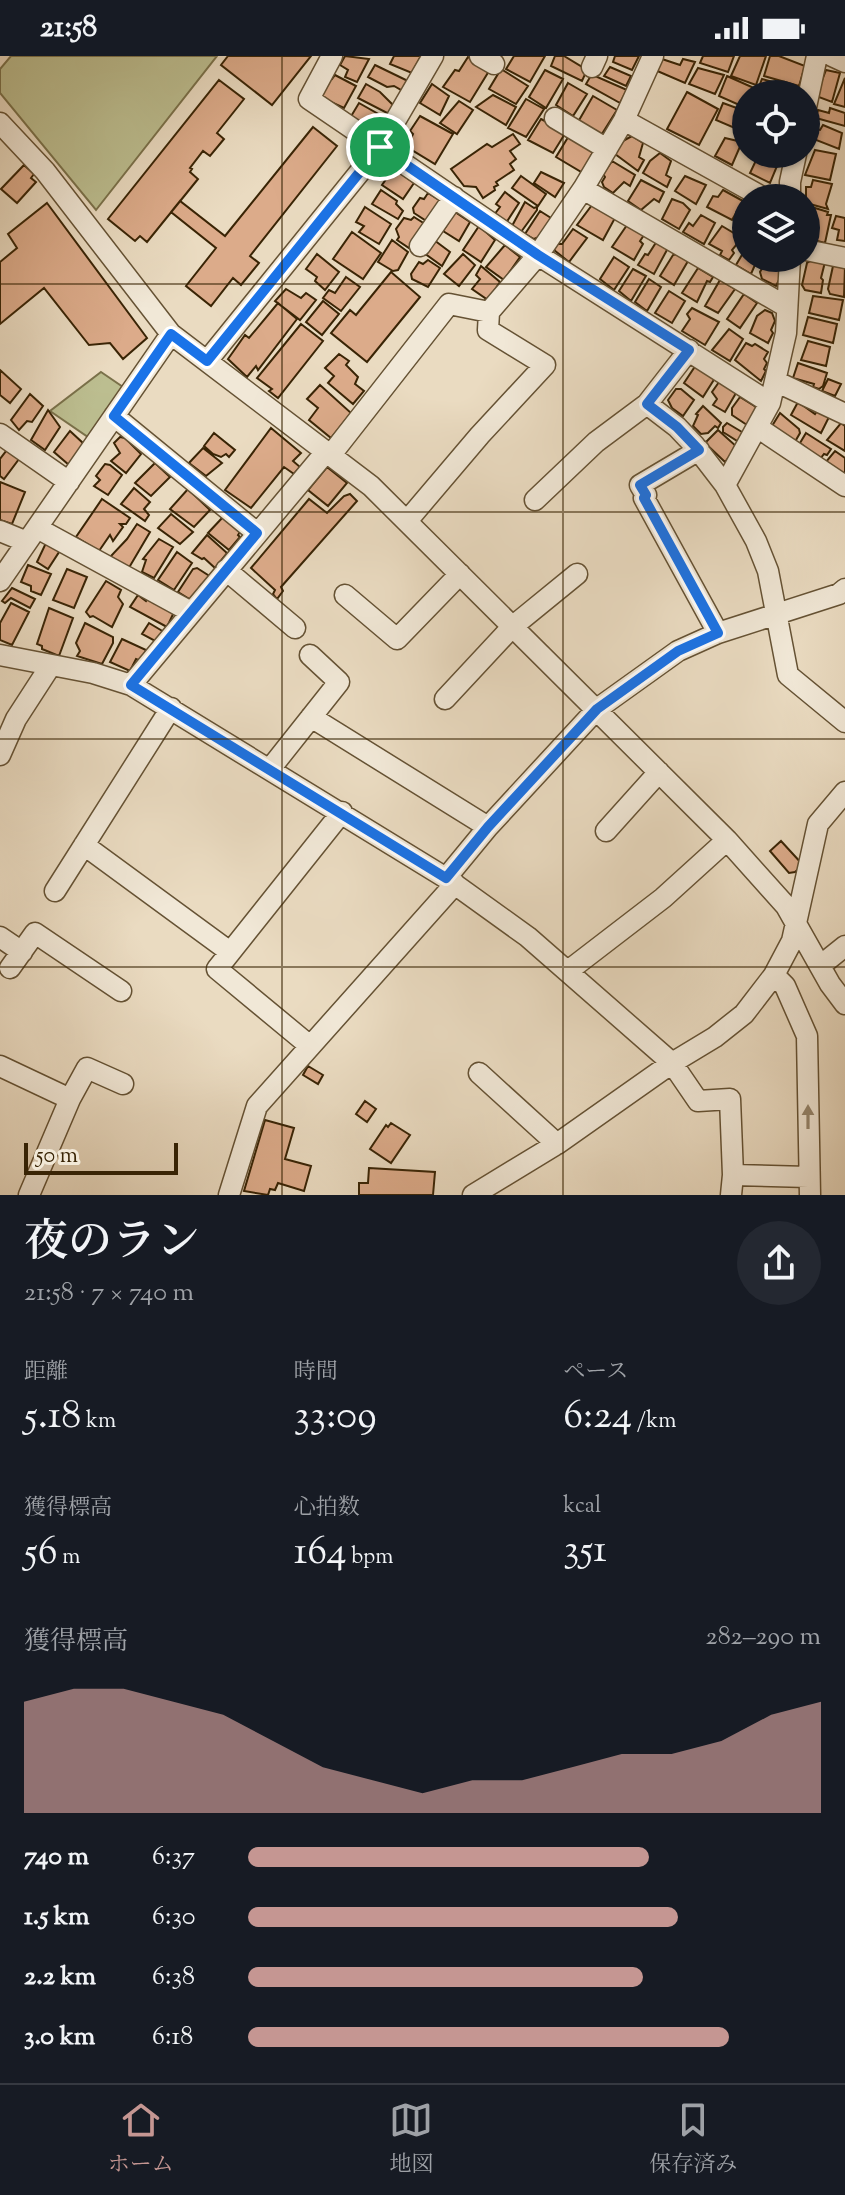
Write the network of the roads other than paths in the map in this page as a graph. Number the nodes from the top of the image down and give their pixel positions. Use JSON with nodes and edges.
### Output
{"nodes":[{"id":1,"x":332,"y":56,"type":"edge"},
{"id":2,"x":433,"y":56,"type":"edge"},
{"id":3,"x":653,"y":56,"type":"edge"},
{"id":4,"x":817,"y":56,"type":"edge"},
{"id":5,"x":832,"y":56,"type":"edge"},
{"id":6,"x":845,"y":62,"type":"edge"},
{"id":7,"x":812,"y":80,"type":"edge"},
{"id":8,"x":555,"y":118,"type":"dead end"},
{"id":9,"x":624,"y":120,"type":"junction"},
{"id":10,"x":0,"y":123,"type":"edge"},
{"id":11,"x":380,"y":147,"type":"junction"},
{"id":12,"x":607,"y":149,"type":"junction"},
{"id":13,"x":739,"y":184,"type":"edge"},
{"id":14,"x":583,"y":189,"type":"junction"},
{"id":15,"x":454,"y":197,"type":"junction"},
{"id":16,"x":420,"y":246,"type":"dead end"},
{"id":17,"x":820,"y":253,"type":"edge"},
{"id":18,"x":538,"y":255,"type":"junction"},
{"id":19,"x":845,"y":258,"type":"edge"},
{"id":20,"x":789,"y":272,"type":"edge"},
{"id":21,"x":787,"y":307,"type":"junction"},
{"id":22,"x":489,"y":312,"type":"junction"},
{"id":23,"x":171,"y":334,"type":"junction"},
{"id":24,"x":689,"y":350,"type":"junction"},
{"id":25,"x":207,"y":361,"type":"junction"},
{"id":26,"x":775,"y":381,"type":"junction"},
{"id":27,"x":770,"y":403,"type":"junction"},
{"id":28,"x":647,"y":404,"type":"junction"},
{"id":29,"x":845,"y":414,"type":"edge"},
{"id":30,"x":114,"y":416,"type":"junction"},
{"id":31,"x":757,"y":427,"type":"junction"},
{"id":32,"x":0,"y":434,"type":"edge"},
{"id":33,"x":699,"y":450,"type":"junction"},
{"id":34,"x":328,"y":454,"type":"junction"},
{"id":35,"x":69,"y":482,"type":"junction"},
{"id":36,"x":725,"y":485,"type":"junction"},
{"id":37,"x":845,"y":486,"type":"edge"},
{"id":38,"x":535,"y":500,"type":"dead end"},
{"id":39,"x":407,"y":521,"type":"junction"},
{"id":40,"x":0,"y":531,"type":"edge"},
{"id":41,"x":257,"y":533,"type":"junction"},
{"id":42,"x":32,"y":535,"type":"junction"},
{"id":43,"x":226,"y":570,"type":"junction"},
{"id":44,"x":460,"y":574,"type":"junction"},
{"id":45,"x":577,"y":574,"type":"dead end"},
{"id":46,"x":0,"y":581,"type":"edge"},
{"id":47,"x":845,"y":589,"type":"edge"},
{"id":48,"x":345,"y":595,"type":"dead end"},
{"id":49,"x":191,"y":612,"type":"junction"},
{"id":50,"x":775,"y":616,"type":"junction"},
{"id":51,"x":512,"y":627,"type":"junction"},
{"id":52,"x":295,"y":628,"type":"dead end"},
{"id":53,"x":718,"y":633,"type":"junction"},
{"id":54,"x":0,"y":655,"type":"edge"},
{"id":55,"x":310,"y":655,"type":"dead end"},
{"id":56,"x":51,"y":665,"type":"junction"},
{"id":57,"x":131,"y":685,"type":"junction"},
{"id":58,"x":445,"y":699,"type":"dead end"},
{"id":59,"x":171,"y":708,"type":"junction"},
{"id":60,"x":597,"y":709,"type":"junction"},
{"id":61,"x":311,"y":717,"type":"junction"},
{"id":62,"x":845,"y":722,"type":"edge"},
{"id":63,"x":0,"y":755,"type":"edge"},
{"id":64,"x":270,"y":769,"type":"junction"},
{"id":65,"x":659,"y":772,"type":"junction"},
{"id":66,"x":845,"y":792,"type":"edge"},
{"id":67,"x":342,"y":812,"type":"junction"},
{"id":68,"x":488,"y":827,"type":"junction"},
{"id":69,"x":606,"y":831,"type":"dead end"},
{"id":70,"x":727,"y":840,"type":"junction"},
{"id":71,"x":84,"y":845,"type":"junction"},
{"id":72,"x":450,"y":881,"type":"junction"},
{"id":73,"x":55,"y":891,"type":"dead end"},
{"id":74,"x":797,"y":926,"type":"junction"},
{"id":75,"x":0,"y":937,"type":"edge"},
{"id":76,"x":845,"y":946,"type":"edge"},
{"id":77,"x":230,"y":952,"type":"junction"},
{"id":78,"x":820,"y":966,"type":"junction"},
{"id":79,"x":568,"y":971,"type":"junction"},
{"id":80,"x":774,"y":975,"type":"junction"},
{"id":81,"x":121,"y":991,"type":"dead end"},
{"id":82,"x":845,"y":1004,"type":"edge"},
{"id":83,"x":310,"y":1046,"type":"junction"},
{"id":84,"x":672,"y":1063,"type":"junction"},
{"id":85,"x":0,"y":1066,"type":"edge"},
{"id":86,"x":479,"y":1073,"type":"dead end"},
{"id":87,"x":123,"y":1084,"type":"dead end"},
{"id":88,"x":70,"y":1099,"type":"junction"},
{"id":89,"x":557,"y":1144,"type":"junction"},
{"id":90,"x":732,"y":1185,"type":"edge"},
{"id":91,"x":809,"y":1186,"type":"edge"},
{"id":92,"x":29,"y":1195,"type":"edge"},
{"id":93,"x":229,"y":1195,"type":"edge"},
{"id":94,"x":473,"y":1195,"type":"edge"}],
"edges":[{"from":1,"to":11,"type":"street"},
{"from":2,"to":11,"type":"street"},
{"from":3,"to":9,"type":"street"},
{"from":4,"to":7,"type":"street"},
{"from":5,"to":6,"type":"street"},
{"from":8,"to":12,"type":"street"},
{"from":9,"to":12,"type":"street"},
{"from":9,"to":13,"type":"street"},
{"from":10,"to":23,"type":"street"},
{"from":11,"to":15,"type":"street"},
{"from":11,"to":25,"type":"street"},
{"from":12,"to":14,"type":"street"},
{"from":14,"to":18,"type":"street"},
{"from":14,"to":21,"type":"street"},
{"from":15,"to":16,"type":"street"},
{"from":15,"to":18,"type":"street"},
{"from":17,"to":19,"type":"street"},
{"from":18,"to":22,"type":"street"},
{"from":18,"to":24,"type":"street"},
{"from":20,"to":21,"type":"street"},
{"from":21,"to":26,"type":"street"},
{"from":22,"to":34,"type":"street"},
{"from":22,"to":39,"type":"street"},
{"from":23,"to":25,"type":"street"},
{"from":23,"to":30,"type":"street"},
{"from":24,"to":27,"type":"street"},
{"from":24,"to":28,"type":"street"},
{"from":25,"to":34,"type":"street"},
{"from":26,"to":27,"type":"street"},
{"from":26,"to":29,"type":"street"},
{"from":27,"to":31,"type":"street"},
{"from":28,"to":33,"type":"street"},
{"from":28,"to":38,"type":"street"},
{"from":30,"to":35,"type":"street"},
{"from":30,"to":41,"type":"street"},
{"from":31,"to":36,"type":"street"},
{"from":31,"to":37,"type":"street"},
{"from":32,"to":35,"type":"street"},
{"from":33,"to":36,"type":"street"},
{"from":33,"to":53,"type":"street"},
{"from":34,"to":39,"type":"street"},
{"from":34,"to":41,"type":"street"},
{"from":35,"to":42,"type":"street"},
{"from":36,"to":50,"type":"street"},
{"from":39,"to":44,"type":"street"},
{"from":40,"to":42,"type":"street"},
{"from":41,"to":43,"type":"street"},
{"from":42,"to":46,"type":"street"},
{"from":42,"to":49,"type":"street"},
{"from":43,"to":49,"type":"street"},
{"from":43,"to":52,"type":"street"},
{"from":44,"to":48,"type":"street"},
{"from":44,"to":51,"type":"street"},
{"from":45,"to":51,"type":"street"},
{"from":47,"to":50,"type":"street"},
{"from":49,"to":57,"type":"street"},
{"from":50,"to":53,"type":"street"},
{"from":50,"to":62,"type":"street"},
{"from":51,"to":58,"type":"street"},
{"from":51,"to":60,"type":"street"},
{"from":53,"to":60,"type":"street"},
{"from":54,"to":56,"type":"street"},
{"from":55,"to":61,"type":"street"},
{"from":56,"to":57,"type":"street"},
{"from":56,"to":63,"type":"street"},
{"from":57,"to":59,"type":"street"},
{"from":59,"to":64,"type":"street"},
{"from":59,"to":71,"type":"street"},
{"from":60,"to":65,"type":"street"},
{"from":60,"to":68,"type":"street"},
{"from":61,"to":64,"type":"street"},
{"from":61,"to":68,"type":"street"},
{"from":64,"to":67,"type":"street"},
{"from":65,"to":69,"type":"street"},
{"from":65,"to":70,"type":"street"},
{"from":66,"to":74,"type":"street"},
{"from":67,"to":72,"type":"street"},
{"from":67,"to":77,"type":"street"},
{"from":68,"to":72,"type":"street"},
{"from":70,"to":74,"type":"street"},
{"from":70,"to":79,"type":"street"},
{"from":71,"to":73,"type":"street"},
{"from":71,"to":77,"type":"street"},
{"from":72,"to":79,"type":"street"},
{"from":72,"to":83,"type":"street"},
{"from":74,"to":78,"type":"street"},
{"from":74,"to":80,"type":"street"},
{"from":75,"to":81,"type":"street"},
{"from":76,"to":78,"type":"street"},
{"from":77,"to":83,"type":"street"},
{"from":78,"to":82,"type":"street"},
{"from":79,"to":84,"type":"street"},
{"from":80,"to":84,"type":"street"},
{"from":91,"to":80,"type":"street","one_way":true},
{"from":83,"to":93,"type":"street"},
{"from":84,"to":89,"type":"street"},
{"from":84,"to":90,"type":"street"},
{"from":85,"to":88,"type":"street"},
{"from":86,"to":89,"type":"street"},
{"from":87,"to":88,"type":"street"},
{"from":88,"to":92,"type":"street"},
{"from":89,"to":94,"type":"street"},
{"from":90,"to":91,"type":"street"}]}
